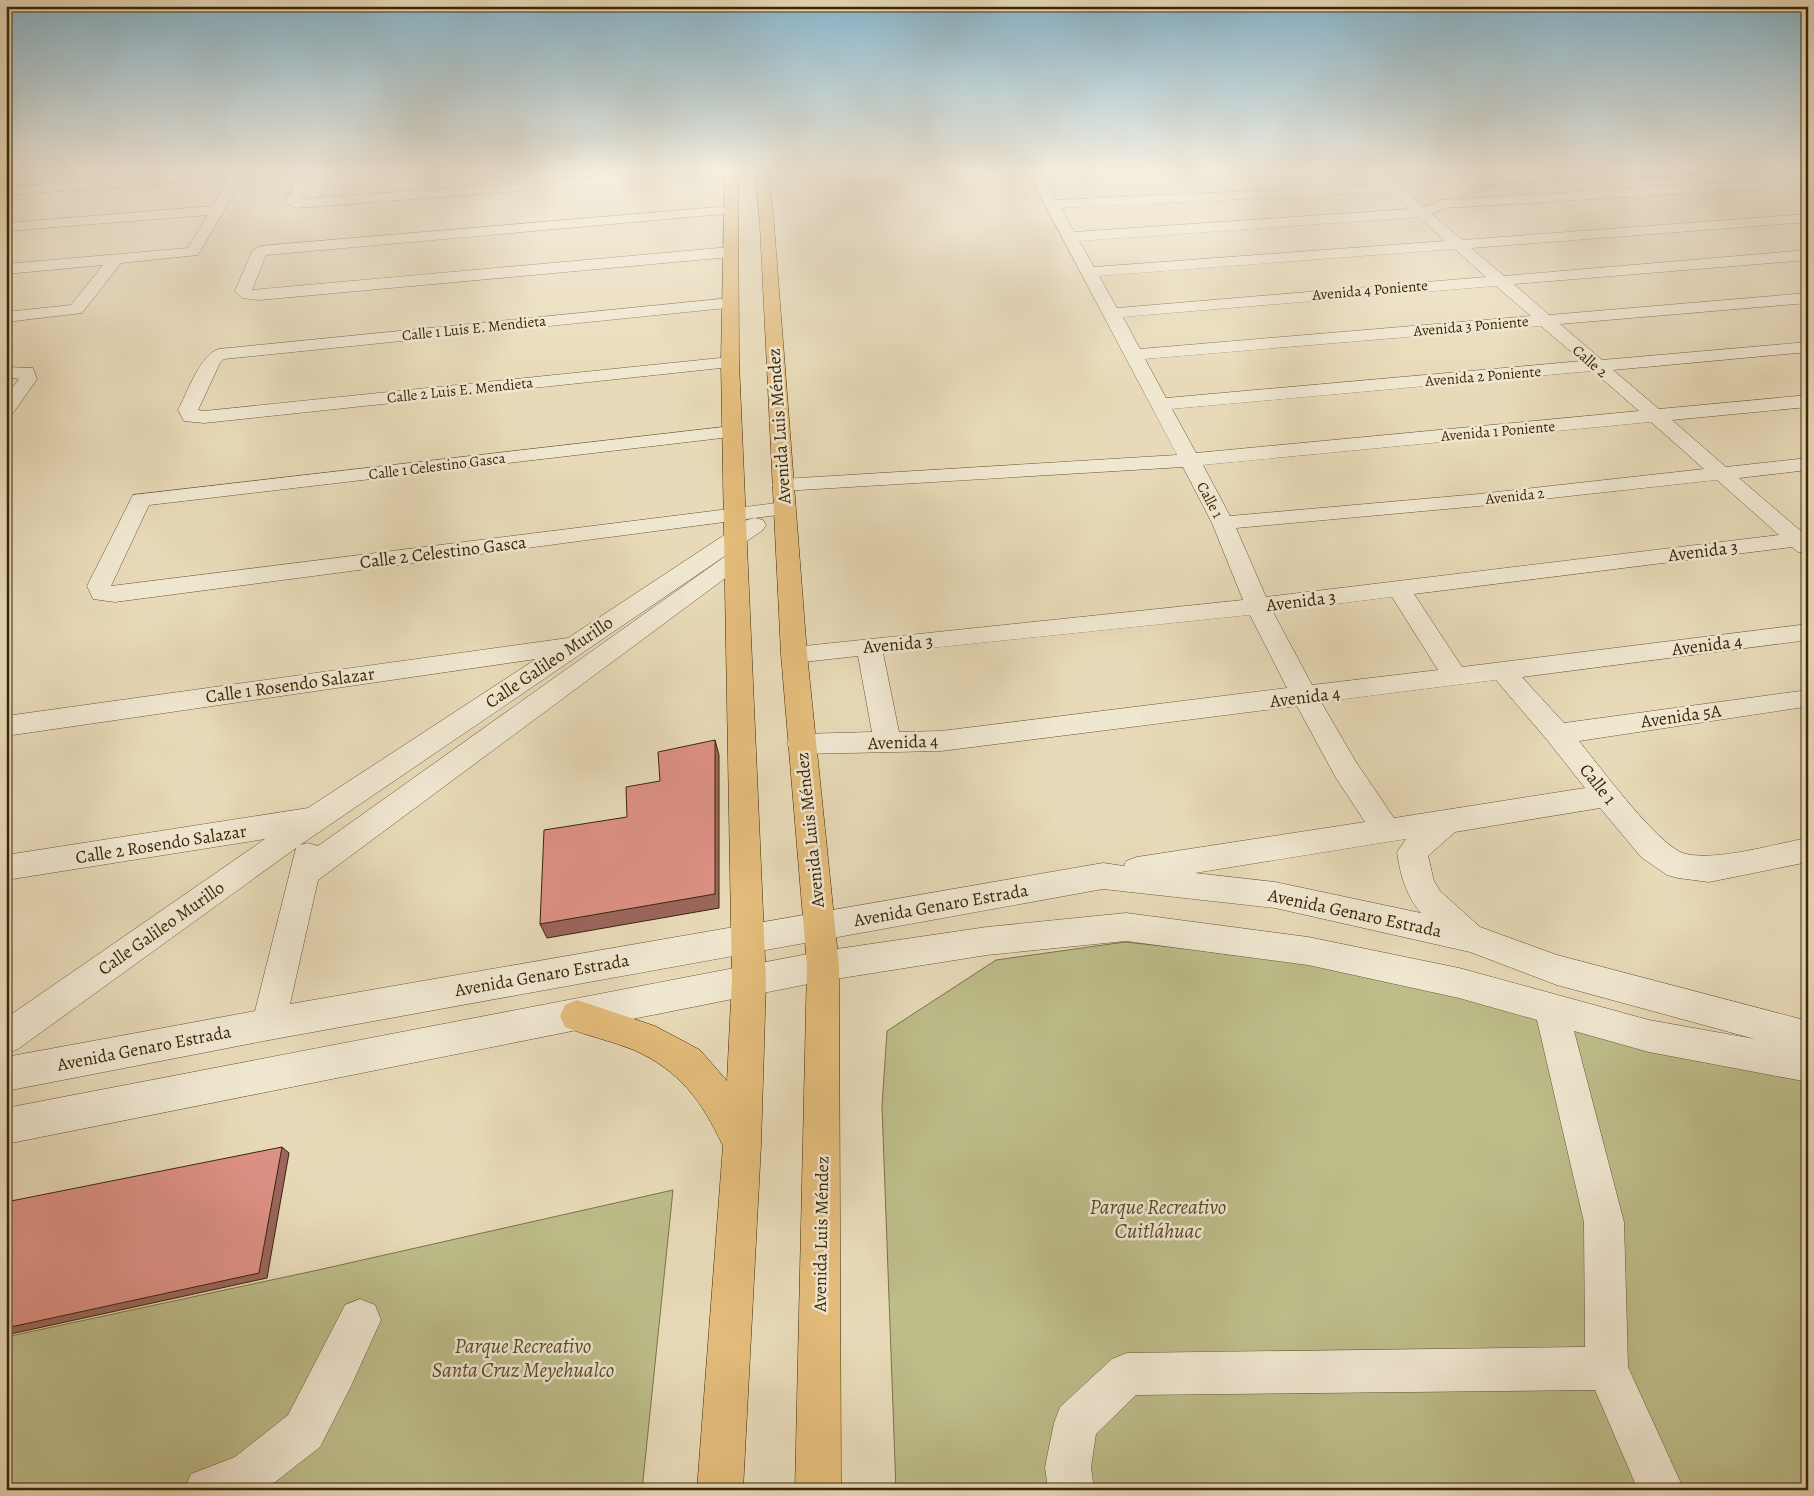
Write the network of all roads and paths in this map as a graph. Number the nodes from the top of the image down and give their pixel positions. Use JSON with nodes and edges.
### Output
{"nodes":[{"id":1,"x":200,"y":241,"type":"edge"},
{"id":2,"x":377,"y":241,"type":"edge"},
{"id":3,"x":730,"y":241,"type":"edge"},
{"id":4,"x":768,"y":241,"type":"edge"},
{"id":5,"x":1072,"y":241,"type":"edge"},
{"id":6,"x":1456,"y":241,"type":"edge"},
{"id":7,"x":1526,"y":241,"type":"edge"},
{"id":8,"x":1462,"y":246,"type":"junction"},
{"id":9,"x":730,"y":252,"type":"junction"},
{"id":10,"x":1808,"y":254,"type":"edge"},
{"id":11,"x":115,"y":260,"type":"junction"},
{"id":12,"x":6,"y":269,"type":"edge"},
{"id":13,"x":1090,"y":272,"type":"junction"},
{"id":14,"x":1499,"y":279,"type":"junction"},
{"id":15,"x":1808,"y":298,"type":"edge"},
{"id":16,"x":730,"y":303,"type":"junction"},
{"id":17,"x":1112,"y":313,"type":"junction"},
{"id":18,"x":6,"y":317,"type":"edge"},
{"id":19,"x":1543,"y":320,"type":"junction"},
{"id":20,"x":1808,"y":347,"type":"edge"},
{"id":21,"x":1134,"y":355,"type":"junction"},
{"id":22,"x":730,"y":362,"type":"junction"},
{"id":23,"x":1597,"y":367,"type":"junction"},
{"id":24,"x":6,"y":372,"type":"edge"},
{"id":25,"x":1808,"y":401,"type":"edge"},
{"id":26,"x":1159,"y":404,"type":"junction"},
{"id":27,"x":6,"y":409,"type":"edge"},
{"id":28,"x":1654,"y":416,"type":"junction"},
{"id":29,"x":191,"y":417,"type":"joint"},
{"id":30,"x":732,"y":432,"type":"junction"},
{"id":31,"x":1189,"y":460,"type":"junction"},
{"id":32,"x":1808,"y":464,"type":"edge"},
{"id":33,"x":1721,"y":474,"type":"junction"},
{"id":34,"x":784,"y":496,"type":"junction"},
{"id":35,"x":1223,"y":523,"type":"junction"},
{"id":36,"x":735,"y":537,"type":"junction"},
{"id":37,"x":1804,"y":542,"type":"edge"},
{"id":38,"x":1399,"y":590,"type":"junction"},
{"id":39,"x":101,"y":594,"type":"joint"},
{"id":40,"x":1258,"y":606,"type":"junction"},
{"id":41,"x":1808,"y":632,"type":"edge"},
{"id":42,"x":574,"y":645,"type":"junction"},
{"id":43,"x":869,"y":646,"type":"junction"},
{"id":44,"x":794,"y":654,"type":"junction"},
{"id":45,"x":1503,"y":672,"type":"junction"},
{"id":46,"x":1456,"y":676,"type":"junction"},
{"id":47,"x":1305,"y":697,"type":"junction"},
{"id":48,"x":1804,"y":698,"type":"dead end"},
{"id":49,"x":6,"y":726,"type":"edge"},
{"id":50,"x":1558,"y":734,"type":"junction"},
{"id":51,"x":887,"y":742,"type":"junction"},
{"id":52,"x":801,"y":744,"type":"junction"},
{"id":53,"x":1607,"y":796,"type":"junction"},
{"id":54,"x":315,"y":819,"type":"junction"},
{"id":55,"x":1447,"y":821,"type":"junction"},
{"id":56,"x":1386,"y":830,"type":"junction"},
{"id":57,"x":1808,"y":850,"type":"edge"},
{"id":58,"x":6,"y":868,"type":"edge"},
{"id":59,"x":304,"y":873,"type":"junction"},
{"id":60,"x":1103,"y":876,"type":"junction"},
{"id":61,"x":819,"y":926,"type":"junction"},
{"id":62,"x":749,"y":938,"type":"junction"},
{"id":63,"x":1471,"y":938,"type":"junction"},
{"id":64,"x":823,"y":966,"type":"junction"},
{"id":65,"x":749,"y":981,"type":"junction"},
{"id":66,"x":1551,"y":1008,"type":"junction"},
{"id":67,"x":577,"y":1016,"type":"junction"},
{"id":68,"x":269,"y":1024,"type":"junction"},
{"id":69,"x":1808,"y":1037,"type":"edge"},
{"id":70,"x":6,"y":1038,"type":"edge"},
{"id":71,"x":1808,"y":1065,"type":"edge"},
{"id":72,"x":6,"y":1074,"type":"edge"},
{"id":73,"x":6,"y":1126,"type":"edge"},
{"id":74,"x":742,"y":1145,"type":"junction"},
{"id":75,"x":360,"y":1320,"type":"dead end"},
{"id":76,"x":1607,"y":1368,"type":"junction"},
{"id":77,"x":207,"y":1490,"type":"edge"},
{"id":78,"x":720,"y":1490,"type":"edge"},
{"id":79,"x":818,"y":1490,"type":"edge"},
{"id":80,"x":1071,"y":1490,"type":"edge"},
{"id":81,"x":1661,"y":1490,"type":"edge"}],
"edges":[{"from":1,"to":11,"type":"street"},
{"from":2,"to":9,"type":"street"},
{"from":3,"to":9,"type":"main road"},
{"from":4,"to":34,"type":"main road","name":"Avenida Luis Méndez"},
{"from":5,"to":13,"type":"street","name":"Calle 1"},
{"from":6,"to":8,"type":"street","name":"Calle 2"},
{"from":7,"to":8,"type":"street"},
{"from":8,"to":13,"type":"street"},
{"from":8,"to":14,"type":"street","name":"Calle 2"},
{"from":9,"to":16,"type":"main road"},
{"from":10,"to":14,"type":"street","name":"Avenida 4 Poniente"},
{"from":11,"to":12,"type":"street"},
{"from":11,"to":18,"type":"street"},
{"from":13,"to":17,"type":"street","name":"Calle 1"},
{"from":14,"to":17,"type":"street","name":"Avenida 4 Poniente"},
{"from":14,"to":19,"type":"street","name":"Calle 2"},
{"from":15,"to":19,"type":"street","name":"Avenida 3 Poniente"},
{"from":16,"to":22,"type":"main road"},
{"from":16,"to":29,"type":"street","name":"Calle 1 Luis E. Mendieta"},
{"from":17,"to":21,"type":"street","name":"Calle 1"},
{"from":19,"to":21,"type":"street","name":"Avenida 3 Poniente"},
{"from":19,"to":23,"type":"street","name":"Calle 2"},
{"from":20,"to":23,"type":"street","name":"Avenida 2 Poniente"},
{"from":21,"to":26,"type":"street","name":"Calle 1"},
{"from":22,"to":29,"type":"street","name":"Calle 2 Luis E. Mendieta"},
{"from":22,"to":30,"type":"main road"},
{"from":23,"to":26,"type":"street","name":"Avenida 2 Poniente"},
{"from":23,"to":28,"type":"street","name":"Calle 2"},
{"from":24,"to":27,"type":"street"},
{"from":25,"to":28,"type":"street","name":"Avenida 1 Poniente"},
{"from":26,"to":31,"type":"street","name":"Calle 1"},
{"from":28,"to":31,"type":"street","name":"Avenida 1 Poniente"},
{"from":28,"to":33,"type":"street","name":"Calle 2"},
{"from":30,"to":36,"type":"main road"},
{"from":30,"to":39,"type":"street","name":"Calle 1 Celestino Gasca"},
{"from":31,"to":34,"type":"street","name":"Avenida 1 Poniente"},
{"from":31,"to":35,"type":"street","name":"Calle 1"},
{"from":32,"to":33,"type":"street","name":"Avenida 2"},
{"from":33,"to":35,"type":"street","name":"Avenida 2"},
{"from":33,"to":37,"type":"street","name":"Calle 2"},
{"from":34,"to":36,"type":"street","name":"Calle Galileo Murillo"},
{"from":34,"to":44,"type":"main road","name":"Avenida Luis Méndez"},
{"from":35,"to":40,"type":"street","name":"Calle 1"},
{"from":36,"to":39,"type":"street","name":"Calle 2 Celestino Gasca"},
{"from":36,"to":42,"type":"street","name":"Calle Galileo Murillo"},
{"from":36,"to":59,"type":"street","name":"Calle Galileo Murillo"},
{"from":36,"to":62,"type":"main road"},
{"from":37,"to":38,"type":"street","name":"Avenida 3"},
{"from":38,"to":40,"type":"street","name":"Avenida 3"},
{"from":38,"to":46,"type":"street"},
{"from":40,"to":43,"type":"street","name":"Avenida 3"},
{"from":40,"to":47,"type":"street","name":"Calle 1"},
{"from":41,"to":45,"type":"street","name":"Avenida 4"},
{"from":42,"to":49,"type":"street","name":"Calle 1 Rosendo Salazar"},
{"from":42,"to":54,"type":"street","name":"Calle Galileo Murillo"},
{"from":43,"to":44,"type":"street","name":"Avenida 3"},
{"from":43,"to":51,"type":"street"},
{"from":44,"to":52,"type":"main road","name":"Avenida Luis Méndez"},
{"from":45,"to":46,"type":"street","name":"Avenida 4"},
{"from":45,"to":50,"type":"street","name":"Calle 1"},
{"from":46,"to":47,"type":"street","name":"Avenida 4"},
{"from":47,"to":51,"type":"street","name":"Avenida 4"},
{"from":47,"to":56,"type":"street","name":"Calle 1"},
{"from":48,"to":50,"type":"street","name":"Avenida 5A"},
{"from":50,"to":53,"type":"street","name":"Calle 1"},
{"from":51,"to":52,"type":"street","name":"Avenida 4"},
{"from":52,"to":61,"type":"main road","name":"Avenida Luis Méndez"},
{"from":53,"to":55,"type":"street"},
{"from":53,"to":57,"type":"street","name":"Calle 1"},
{"from":54,"to":58,"type":"street","name":"Calle 2 Rosendo Salazar"},
{"from":54,"to":59,"type":"street"},
{"from":54,"to":70,"type":"street","name":"Calle Galileo Murillo"},
{"from":55,"to":56,"type":"street"},
{"from":55,"to":63,"type":"street"},
{"from":56,"to":60,"type":"street"},
{"from":59,"to":68,"type":"street"},
{"from":60,"to":61,"type":"street","name":"Avenida Genaro Estrada"},
{"from":60,"to":63,"type":"street","name":"Avenida Genaro Estrada"},
{"from":61,"to":62,"type":"street","name":"Avenida Genaro Estrada"},
{"from":61,"to":64,"type":"main road","name":"Avenida Luis Méndez"},
{"from":62,"to":65,"type":"main road"},
{"from":62,"to":68,"type":"street","name":"Avenida Genaro Estrada"},
{"from":63,"to":69,"type":"street","name":"Avenida Genaro Estrada"},
{"from":64,"to":65,"type":"street"},
{"from":64,"to":66,"type":"street"},
{"from":64,"to":79,"type":"main road","name":"Avenida Luis Méndez"},
{"from":65,"to":67,"type":"street"},
{"from":65,"to":74,"type":"main road"},
{"from":66,"to":71,"type":"street"},
{"from":66,"to":76,"type":"street"},
{"from":67,"to":73,"type":"street"},
{"from":67,"to":74,"type":"main road"},
{"from":68,"to":72,"type":"street","name":"Avenida Genaro Estrada"},
{"from":74,"to":78,"type":"main road"},
{"from":75,"to":77,"type":"street"},
{"from":76,"to":80,"type":"street"},
{"from":76,"to":81,"type":"street"}]}
